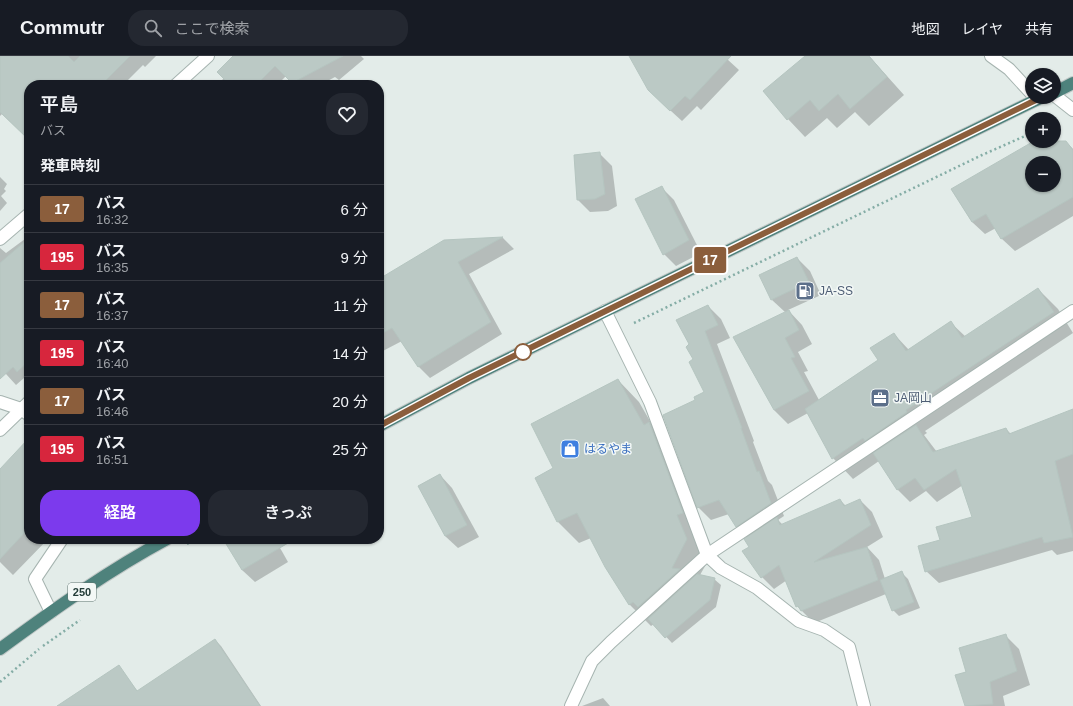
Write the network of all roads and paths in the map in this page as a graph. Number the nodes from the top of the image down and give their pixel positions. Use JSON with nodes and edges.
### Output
{"nodes":[{"id":1,"x":991,"y":56,"type":"edge"},
{"id":2,"x":200,"y":58,"type":"edge"},
{"id":3,"x":1073,"y":74,"type":"edge"},
{"id":4,"x":180,"y":80,"type":"edge"},
{"id":5,"x":1025,"y":85,"type":"edge"},
{"id":6,"x":1070,"y":85,"type":"edge"},
{"id":7,"x":1061,"y":90,"type":"edge"},
{"id":8,"x":1061,"y":100,"type":"edge"},
{"id":9,"x":1025,"y":103,"type":"edge"},
{"id":10,"x":1073,"y":110,"type":"edge"},
{"id":11,"x":24,"y":218,"type":"edge"},
{"id":12,"x":0,"y":239,"type":"edge"},
{"id":13,"x":1073,"y":310,"type":"edge"},
{"id":14,"x":605,"y":311,"type":"junction"},
{"id":15,"x":0,"y":402,"type":"edge"},
{"id":16,"x":24,"y":408,"type":"edge"},
{"id":17,"x":24,"y":411,"type":"edge"},
{"id":18,"x":384,"y":423,"type":"edge"},
{"id":19,"x":0,"y":430,"type":"edge"},
{"id":20,"x":59,"y":544,"type":"edge"},
{"id":21,"x":158,"y":544,"type":"edge"},
{"id":22,"x":707,"y":555,"type":"junction"},
{"id":23,"x":51,"y":612,"type":"junction"},
{"id":24,"x":83,"y":618,"type":"dead end"},
{"id":25,"x":0,"y":650,"type":"edge"},
{"id":26,"x":0,"y":682,"type":"edge"},
{"id":27,"x":571,"y":706,"type":"edge"},
{"id":28,"x":864,"y":706,"type":"edge"}],
"edges":[{"from":1,"to":5,"type":"street"},
{"from":2,"to":4,"type":"street"},
{"from":3,"to":6,"type":"highway"},
{"from":6,"to":7,"type":"highway"},
{"from":8,"to":10,"type":"street"},
{"from":9,"to":14,"type":"highway"},
{"from":11,"to":12,"type":"street"},
{"from":13,"to":22,"type":"street"},
{"from":14,"to":18,"type":"highway"},
{"from":14,"to":22,"type":"street"},
{"from":15,"to":16,"type":"street"},
{"from":17,"to":19,"type":"street"},
{"from":20,"to":23,"type":"street"},
{"from":21,"to":23,"type":"highway","number":"250"},
{"from":22,"to":27,"type":"street"},
{"from":22,"to":28,"type":"street"},
{"from":23,"to":25,"type":"highway","number":"250"},
{"from":24,"to":26,"type":"path"}]}
